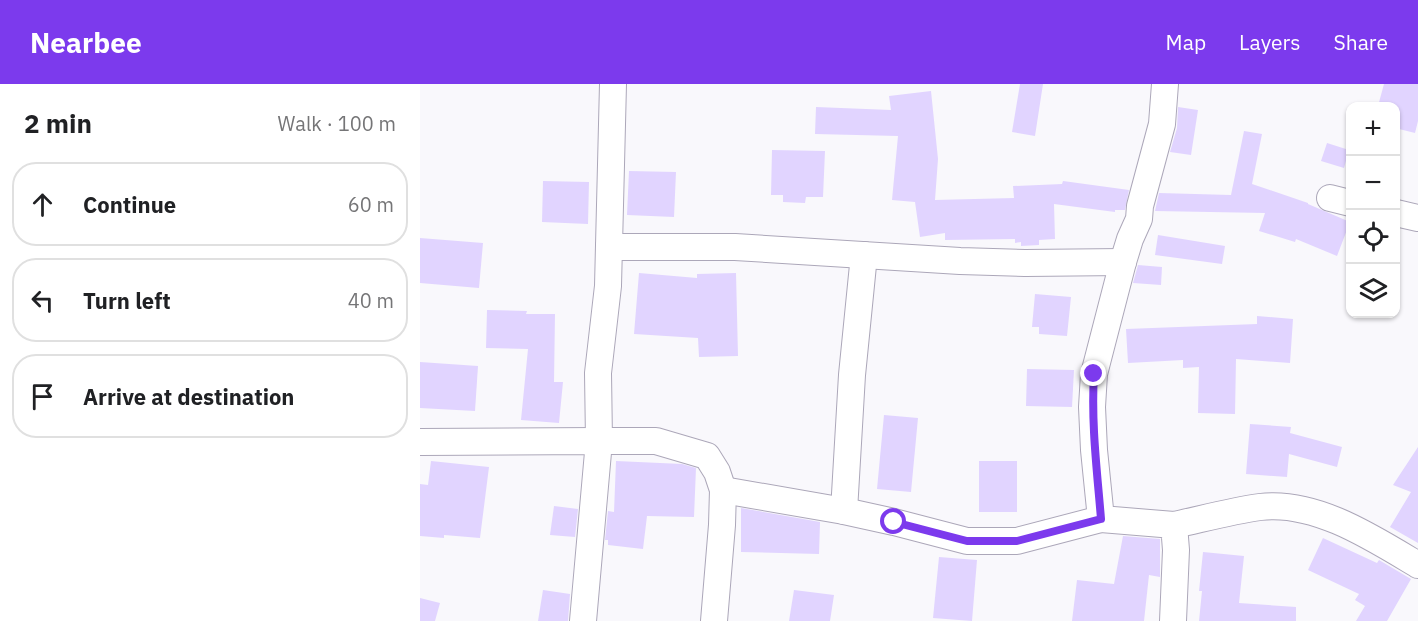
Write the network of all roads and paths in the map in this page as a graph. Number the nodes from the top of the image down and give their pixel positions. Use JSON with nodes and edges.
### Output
{"nodes":[{"id":1,"x":614,"y":84,"type":"edge"},
{"id":2,"x":1165,"y":84,"type":"edge"},
{"id":3,"x":1400,"y":214,"type":"edge"},
{"id":4,"x":1418,"y":218,"type":"edge"},
{"id":5,"x":609,"y":247,"type":"junction"},
{"id":6,"x":864,"y":255,"type":"junction"},
{"id":7,"x":1123,"y":262,"type":"junction"},
{"id":8,"x":599,"y":441,"type":"junction"},
{"id":9,"x":420,"y":442,"type":"edge"},
{"id":10,"x":723,"y":489,"type":"junction"},
{"id":11,"x":844,"y":511,"type":"junction"},
{"id":12,"x":1101,"y":519,"type":"junction"},
{"id":13,"x":1174,"y":525,"type":"junction"},
{"id":14,"x":1418,"y":565,"type":"edge"},
{"id":15,"x":583,"y":621,"type":"edge"},
{"id":16,"x":714,"y":621,"type":"edge"},
{"id":17,"x":1173,"y":621,"type":"edge"}],
"edges":[{"from":1,"to":5,"type":"street"},
{"from":2,"to":7,"type":"street"},
{"from":3,"to":4,"type":"street"},
{"from":5,"to":6,"type":"street"},
{"from":5,"to":8,"type":"street"},
{"from":6,"to":7,"type":"street"},
{"from":6,"to":11,"type":"street"},
{"from":7,"to":12,"type":"street"},
{"from":8,"to":9,"type":"street"},
{"from":8,"to":10,"type":"street"},
{"from":8,"to":15,"type":"street"},
{"from":10,"to":11,"type":"street"},
{"from":10,"to":16,"type":"street"},
{"from":11,"to":12,"type":"street"},
{"from":12,"to":13,"type":"street"},
{"from":13,"to":14,"type":"street"},
{"from":13,"to":17,"type":"street"}]}
